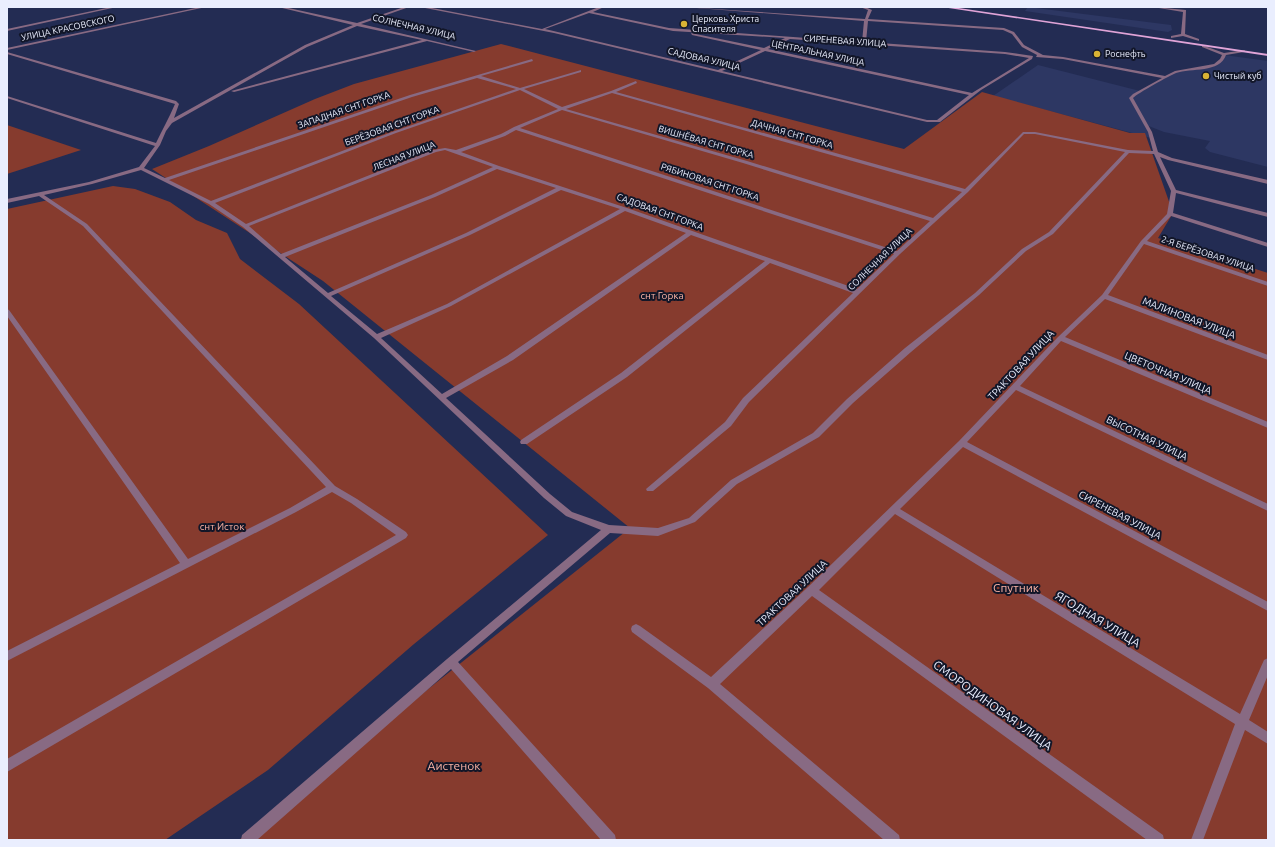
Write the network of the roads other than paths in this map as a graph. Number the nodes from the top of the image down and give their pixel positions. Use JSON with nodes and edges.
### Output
{"nodes":[{"id":1,"x":115,"y":7,"type":"edge"},
{"id":2,"x":204,"y":7,"type":"edge"},
{"id":3,"x":280,"y":7,"type":"edge"},
{"id":4,"x":294,"y":7,"type":"edge"},
{"id":5,"x":408,"y":7,"type":"edge"},
{"id":6,"x":422,"y":7,"type":"edge"},
{"id":7,"x":602,"y":7,"type":"edge"},
{"id":8,"x":686,"y":7,"type":"edge"},
{"id":9,"x":862,"y":7,"type":"edge"},
{"id":10,"x":944,"y":7,"type":"edge"},
{"id":11,"x":965,"y":7,"type":"edge"},
{"id":12,"x":1155,"y":7,"type":"edge"},
{"id":13,"x":286,"y":8,"type":"junction"},
{"id":14,"x":590,"y":12,"type":"junction"},
{"id":15,"x":866,"y":20,"type":"junction"},
{"id":16,"x":358,"y":24,"type":"junction"},
{"id":17,"x":669,"y":29,"type":"junction"},
{"id":18,"x":7,"y":30,"type":"edge"},
{"id":19,"x":542,"y":30,"type":"junction"},
{"id":20,"x":1183,"y":35,"type":"junction"},
{"id":21,"x":791,"y":37,"type":"junction"},
{"id":22,"x":1172,"y":37,"type":"junction"},
{"id":23,"x":428,"y":40,"type":"junction"},
{"id":24,"x":1198,"y":40,"type":"junction"},
{"id":25,"x":864,"y":42,"type":"junction"},
{"id":26,"x":1203,"y":46,"type":"junction"},
{"id":27,"x":7,"y":49,"type":"edge"},
{"id":28,"x":766,"y":50,"type":"junction"},
{"id":29,"x":1268,"y":50,"type":"edge"},
{"id":30,"x":474,"y":51,"type":"dead end"},
{"id":31,"x":1244,"y":51,"type":"junction"},
{"id":32,"x":7,"y":53,"type":"edge"},
{"id":33,"x":1224,"y":54,"type":"junction"},
{"id":34,"x":1268,"y":55,"type":"edge"},
{"id":35,"x":1031,"y":56,"type":"junction"},
{"id":36,"x":1042,"y":56,"type":"junction"},
{"id":37,"x":532,"y":60,"type":"dead end"},
{"id":38,"x":580,"y":71,"type":"dead end"},
{"id":39,"x":719,"y":71,"type":"junction"},
{"id":40,"x":476,"y":76,"type":"junction"},
{"id":41,"x":1166,"y":77,"type":"junction"},
{"id":42,"x":636,"y":82,"type":"dead end"},
{"id":43,"x":520,"y":90,"type":"junction"},
{"id":44,"x":612,"y":92,"type":"junction"},
{"id":45,"x":222,"y":94,"type":"junction"},
{"id":46,"x":973,"y":95,"type":"junction"},
{"id":47,"x":7,"y":97,"type":"edge"},
{"id":48,"x":562,"y":109,"type":"junction"},
{"id":49,"x":170,"y":122,"type":"junction"},
{"id":50,"x":516,"y":128,"type":"junction"},
{"id":51,"x":158,"y":145,"type":"junction"},
{"id":52,"x":1128,"y":151,"type":"junction"},
{"id":53,"x":456,"y":152,"type":"junction"},
{"id":54,"x":1156,"y":153,"type":"junction"},
{"id":55,"x":497,"y":167,"type":"junction"},
{"id":56,"x":141,"y":168,"type":"junction"},
{"id":57,"x":163,"y":180,"type":"junction"},
{"id":58,"x":1268,"y":182,"type":"edge"},
{"id":59,"x":561,"y":188,"type":"junction"},
{"id":60,"x":966,"y":191,"type":"junction"},
{"id":61,"x":1174,"y":191,"type":"junction"},
{"id":62,"x":40,"y":194,"type":"junction"},
{"id":63,"x":7,"y":201,"type":"edge"},
{"id":64,"x":211,"y":203,"type":"junction"},
{"id":65,"x":626,"y":209,"type":"junction"},
{"id":66,"x":1170,"y":214,"type":"junction"},
{"id":67,"x":1268,"y":215,"type":"edge"},
{"id":68,"x":933,"y":220,"type":"junction"},
{"id":69,"x":245,"y":226,"type":"junction"},
{"id":70,"x":690,"y":233,"type":"junction"},
{"id":71,"x":1143,"y":242,"type":"junction"},
{"id":72,"x":1268,"y":245,"type":"edge"},
{"id":73,"x":898,"y":253,"type":"junction"},
{"id":74,"x":281,"y":256,"type":"junction"},
{"id":75,"x":769,"y":261,"type":"junction"},
{"id":76,"x":1268,"y":284,"type":"edge"},
{"id":77,"x":858,"y":292,"type":"junction"},
{"id":78,"x":328,"y":295,"type":"junction"},
{"id":79,"x":1104,"y":296,"type":"junction"},
{"id":80,"x":7,"y":311,"type":"edge"},
{"id":81,"x":376,"y":337,"type":"junction"},
{"id":82,"x":1060,"y":338,"type":"junction"},
{"id":83,"x":1268,"y":358,"type":"edge"},
{"id":84,"x":1016,"y":387,"type":"junction"},
{"id":85,"x":442,"y":397,"type":"junction"},
{"id":86,"x":1268,"y":425,"type":"edge"},
{"id":87,"x":524,"y":442,"type":"dead end"},
{"id":88,"x":962,"y":444,"type":"junction"},
{"id":89,"x":332,"y":488,"type":"junction"},
{"id":90,"x":650,"y":490,"type":"dead end"},
{"id":91,"x":1268,"y":508,"type":"edge"},
{"id":92,"x":895,"y":510,"type":"junction"},
{"id":93,"x":608,"y":529,"type":"junction"},
{"id":94,"x":186,"y":564,"type":"junction"},
{"id":95,"x":812,"y":590,"type":"junction"},
{"id":96,"x":1268,"y":607,"type":"edge"},
{"id":97,"x":636,"y":629,"type":"dead end"},
{"id":98,"x":7,"y":656,"type":"edge"},
{"id":99,"x":451,"y":662,"type":"junction"},
{"id":100,"x":1268,"y":663,"type":"edge"},
{"id":101,"x":712,"y":684,"type":"junction"},
{"id":102,"x":1242,"y":722,"type":"junction"},
{"id":103,"x":1268,"y":738,"type":"edge"},
{"id":104,"x":7,"y":766,"type":"edge"},
{"id":105,"x":247,"y":840,"type":"edge"},
{"id":106,"x":610,"y":840,"type":"edge"},
{"id":107,"x":894,"y":840,"type":"edge"},
{"id":108,"x":1158,"y":840,"type":"edge"},
{"id":109,"x":1197,"y":840,"type":"edge"}],
"edges":[{"from":1,"to":18,"type":"street"},
{"from":2,"to":27,"type":"street","name":"УЛИЦА КРАСОВСКОГО"},
{"from":3,"to":13,"type":"street","name":"СОЛНЕЧНАЯ УЛИЦА"},
{"from":4,"to":13,"type":"street"},
{"from":5,"to":16,"type":"street"},
{"from":6,"to":19,"type":"street","name":"САДОВАЯ УЛИЦА"},
{"from":7,"to":14,"type":"street"},
{"from":8,"to":15,"type":"street"},
{"from":9,"to":15,"type":"street"},
{"from":10,"to":26,"type":"main road"},
{"from":11,"to":22,"type":"main road"},
{"from":12,"to":20,"type":"street"},
{"from":13,"to":16,"type":"street","name":"СОЛНЕЧНАЯ УЛИЦА"},
{"from":14,"to":17,"type":"street","name":"ЦЕНТРАЛЬНАЯ УЛИЦА"},
{"from":14,"to":19,"type":"street"},
{"from":15,"to":25,"type":"street"},
{"from":15,"to":36,"type":"street"},
{"from":16,"to":23,"type":"street","name":"СОЛНЕЧНАЯ УЛИЦА"},
{"from":16,"to":45,"type":"street"},
{"from":17,"to":21,"type":"street","name":"СИРЕНЕВАЯ УЛИЦА"},
{"from":17,"to":28,"type":"street","name":"ЦЕНТРАЛЬНАЯ УЛИЦА"},
{"from":19,"to":39,"type":"street","name":"САДОВАЯ УЛИЦА"},
{"from":20,"to":22,"type":"street"},
{"from":20,"to":24,"type":"street"},
{"from":21,"to":25,"type":"street","name":"СИРЕНЕВАЯ УЛИЦА"},
{"from":21,"to":28,"type":"street"},
{"from":22,"to":24,"type":"main road"},
{"from":23,"to":30,"type":"street","name":"СОЛНЕЧНАЯ УЛИЦА"},
{"from":23,"to":45,"type":"street"},
{"from":24,"to":29,"type":"main road"},
{"from":25,"to":35,"type":"street","name":"СИРЕНЕВАЯ УЛИЦА"},
{"from":26,"to":31,"type":"main road"},
{"from":26,"to":33,"type":"street"},
{"from":28,"to":39,"type":"street"},
{"from":28,"to":46,"type":"street","name":"ЦЕНТРАЛЬНАЯ УЛИЦА"},
{"from":31,"to":33,"type":"street"},
{"from":31,"to":34,"type":"main road"},
{"from":32,"to":49,"type":"street"},
{"from":33,"to":41,"type":"street"},
{"from":35,"to":36,"type":"street","name":"СИРЕНЕВАЯ УЛИЦА"},
{"from":35,"to":46,"type":"street","name":"САДОВАЯ УЛИЦА"},
{"from":36,"to":41,"type":"street"},
{"from":37,"to":40,"type":"street","name":"ЗАПАДНАЯ СНТ ГОРКА"},
{"from":38,"to":43,"type":"street","name":"БЕРЁЗОВАЯ СНТ ГОРКА"},
{"from":39,"to":46,"type":"street","name":"САДОВАЯ УЛИЦА"},
{"from":40,"to":43,"type":"street","name":"ВИШНЁВАЯ СНТ ГОРКА"},
{"from":40,"to":57,"type":"street","name":"ЗАПАДНАЯ СНТ ГОРКА"},
{"from":41,"to":54,"type":"street"},
{"from":42,"to":44,"type":"street","name":"ЛЕСНАЯ УЛИЦА"},
{"from":43,"to":48,"type":"street","name":"ВИШНЁВАЯ СНТ ГОРКА"},
{"from":43,"to":64,"type":"street","name":"БЕРЁЗОВАЯ СНТ ГОРКА"},
{"from":44,"to":48,"type":"street","name":"ЛЕСНАЯ УЛИЦА"},
{"from":44,"to":60,"type":"street","name":"ДАЧНАЯ СНТ ГОРКА"},
{"from":45,"to":49,"type":"street"},
{"from":47,"to":51,"type":"street"},
{"from":48,"to":50,"type":"street","name":"ЛЕСНАЯ УЛИЦА"},
{"from":48,"to":68,"type":"street","name":"ВИШНЁВАЯ СНТ ГОРКА"},
{"from":49,"to":51,"type":"street"},
{"from":50,"to":53,"type":"street","name":"ЛЕСНАЯ УЛИЦА"},
{"from":50,"to":73,"type":"street","name":"РЯБИНОВАЯ СНТ ГОРКА"},
{"from":51,"to":56,"type":"street"},
{"from":52,"to":54,"type":"street","name":"СОЛНЕЧНАЯ УЛИЦА"},
{"from":52,"to":60,"type":"street","name":"СОЛНЕЧНАЯ УЛИЦА"},
{"from":52,"to":93,"type":"street"},
{"from":53,"to":55,"type":"street","name":"САДОВАЯ СНТ ГОРКА"},
{"from":53,"to":69,"type":"street","name":"ЛЕСНАЯ УЛИЦА"},
{"from":54,"to":58,"type":"street","name":"СОЛНЕЧНАЯ УЛИЦА"},
{"from":54,"to":61,"type":"street"},
{"from":55,"to":59,"type":"street","name":"САДОВАЯ СНТ ГОРКА"},
{"from":55,"to":74,"type":"street"},
{"from":56,"to":57,"type":"street"},
{"from":56,"to":62,"type":"street"},
{"from":57,"to":64,"type":"street"},
{"from":59,"to":65,"type":"street","name":"САДОВАЯ СНТ ГОРКА"},
{"from":59,"to":78,"type":"street"},
{"from":60,"to":68,"type":"street","name":"СОЛНЕЧНАЯ УЛИЦА"},
{"from":61,"to":66,"type":"street"},
{"from":61,"to":67,"type":"street"},
{"from":62,"to":63,"type":"street"},
{"from":62,"to":89,"type":"street"},
{"from":64,"to":69,"type":"street"},
{"from":65,"to":70,"type":"street","name":"САДОВАЯ СНТ ГОРКА"},
{"from":65,"to":81,"type":"street"},
{"from":66,"to":71,"type":"street","name":"ТРАКТОВАЯ УЛИЦА"},
{"from":66,"to":72,"type":"street"},
{"from":68,"to":73,"type":"street","name":"СОЛНЕЧНАЯ УЛИЦА"},
{"from":69,"to":74,"type":"street"},
{"from":70,"to":75,"type":"street","name":"САДОВАЯ СНТ ГОРКА"},
{"from":70,"to":85,"type":"street"},
{"from":71,"to":76,"type":"street","name":"2-Я БЕРЁЗОВАЯ УЛИЦА"},
{"from":71,"to":79,"type":"street","name":"ТРАКТОВАЯ УЛИЦА"},
{"from":73,"to":77,"type":"street","name":"СОЛНЕЧНАЯ УЛИЦА"},
{"from":74,"to":78,"type":"street"},
{"from":75,"to":77,"type":"street","name":"САДОВАЯ СНТ ГОРКА"},
{"from":75,"to":87,"type":"street"},
{"from":77,"to":90,"type":"street","name":"СОЛНЕЧНАЯ УЛИЦА"},
{"from":78,"to":81,"type":"street"},
{"from":79,"to":82,"type":"street","name":"ТРАКТОВАЯ УЛИЦА"},
{"from":79,"to":83,"type":"street","name":"МАЛИНОВАЯ УЛИЦА"},
{"from":80,"to":94,"type":"street"},
{"from":81,"to":85,"type":"street"},
{"from":82,"to":84,"type":"street","name":"ТРАКТОВАЯ УЛИЦА"},
{"from":82,"to":86,"type":"street","name":"ЦВЕТОЧНАЯ УЛИЦА"},
{"from":84,"to":88,"type":"street","name":"ТРАКТОВАЯ УЛИЦА"},
{"from":84,"to":91,"type":"street","name":"ВЫСОТНАЯ УЛИЦА"},
{"from":85,"to":93,"type":"street"},
{"from":88,"to":92,"type":"street","name":"ТРАКТОВАЯ УЛИЦА"},
{"from":88,"to":96,"type":"street","name":"СИРЕНЕВАЯ УЛИЦА"},
{"from":89,"to":94,"type":"street"},
{"from":89,"to":104,"type":"street"},
{"from":92,"to":95,"type":"street","name":"ТРАКТОВАЯ УЛИЦА"},
{"from":92,"to":102,"type":"street","name":"ЯГОДНАЯ УЛИЦА"},
{"from":93,"to":99,"type":"street"},
{"from":94,"to":98,"type":"street"},
{"from":95,"to":101,"type":"street","name":"ТРАКТОВАЯ УЛИЦА"},
{"from":95,"to":108,"type":"street","name":"СМОРОДИНОВАЯ УЛИЦА"},
{"from":97,"to":101,"type":"street"},
{"from":99,"to":105,"type":"street"},
{"from":99,"to":106,"type":"street"},
{"from":100,"to":102,"type":"street"},
{"from":101,"to":107,"type":"street"},
{"from":102,"to":103,"type":"street","name":"ЯГОДНАЯ УЛИЦА"},
{"from":102,"to":109,"type":"street"}]}
